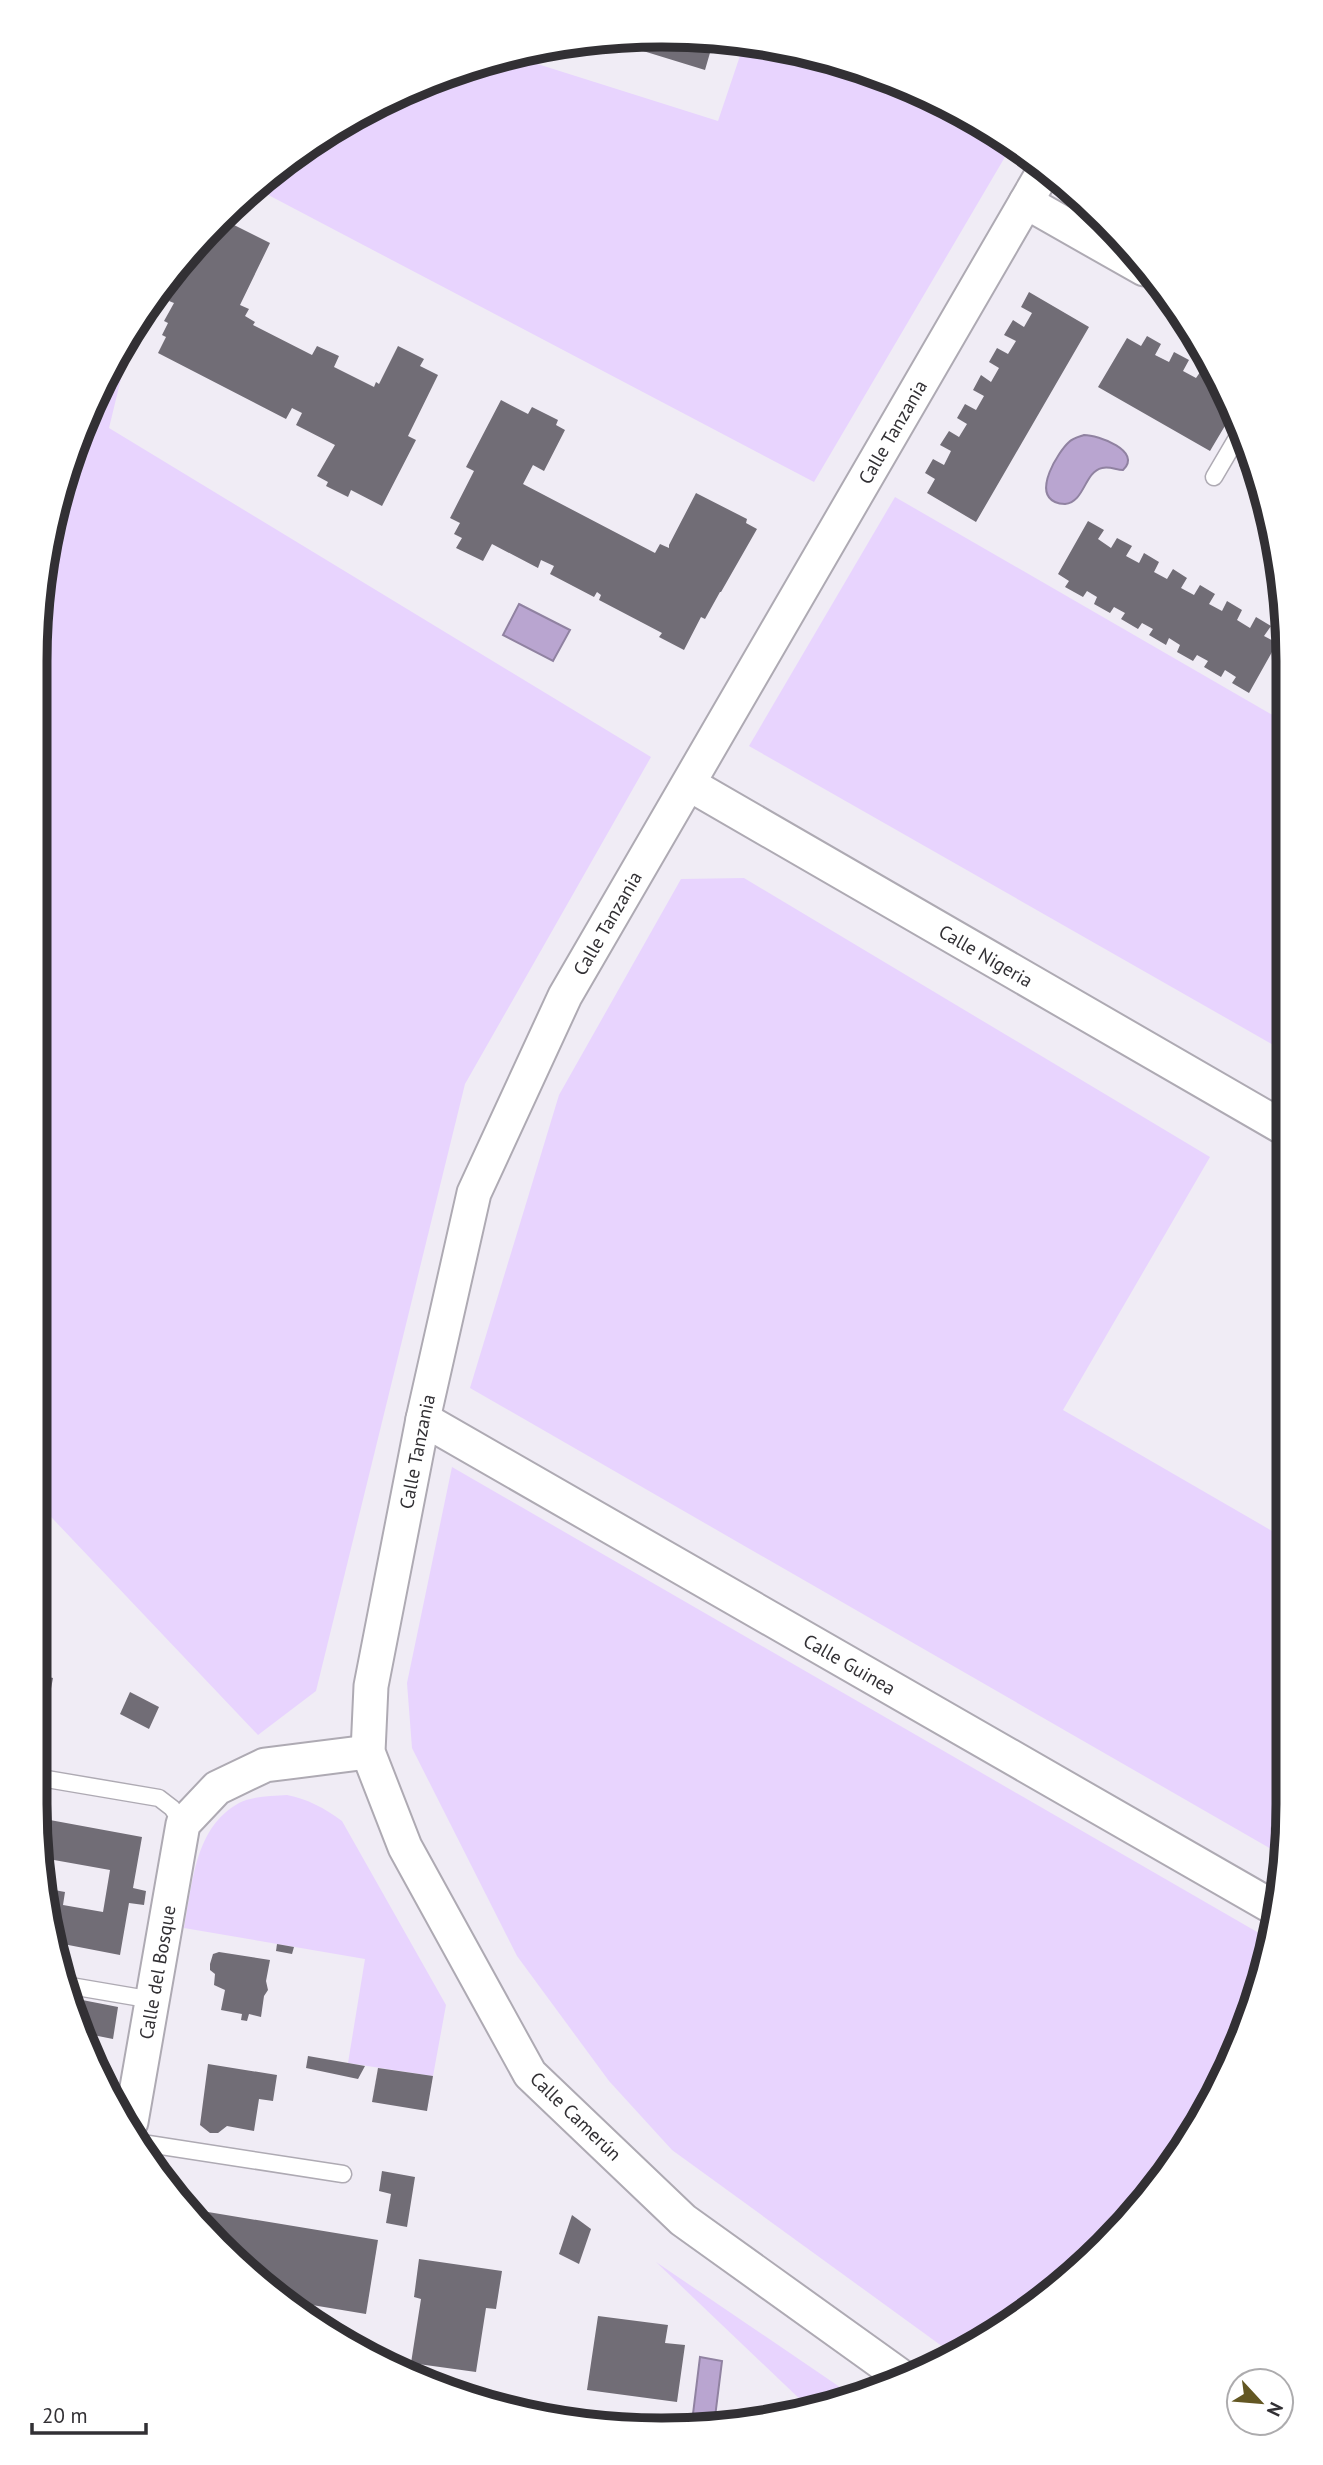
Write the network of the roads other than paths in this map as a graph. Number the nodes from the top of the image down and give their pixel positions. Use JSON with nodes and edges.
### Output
{"nodes":[{"id":1,"x":1040,"y":178,"type":"edge"},
{"id":2,"x":1026,"y":202,"type":"junction"},
{"id":3,"x":1125,"y":258,"type":"edge"},
{"id":4,"x":1235,"y":442,"type":"edge"},
{"id":5,"x":1214,"y":477,"type":"dead end"},
{"id":6,"x":689,"y":784,"type":"junction"},
{"id":7,"x":1276,"y":1123,"type":"edge"},
{"id":8,"x":423,"y":1419,"type":"junction"},
{"id":9,"x":368,"y":1752,"type":"junction"},
{"id":10,"x":47,"y":1779,"type":"edge"},
{"id":11,"x":183,"y":1824,"type":"junction"},
{"id":12,"x":1267,"y":1904,"type":"edge"},
{"id":13,"x":76,"y":1987,"type":"edge"},
{"id":14,"x":153,"y":2000,"type":"junction"},
{"id":15,"x":132,"y":2115,"type":"edge"},
{"id":16,"x":151,"y":2144,"type":"edge"},
{"id":17,"x":344,"y":2174,"type":"dead end"},
{"id":18,"x":895,"y":2372,"type":"edge"}],
"edges":[{"from":1,"to":2,"type":"street","name":"Calle Tanzania"},
{"from":2,"to":3,"type":"street"},
{"from":2,"to":6,"type":"street","name":"Calle Tanzania"},
{"from":4,"to":5,"type":"lane"},
{"from":6,"to":7,"type":"street","name":"Calle Nigeria"},
{"from":6,"to":8,"type":"street","name":"Calle Tanzania"},
{"from":8,"to":9,"type":"street","name":"Calle Tanzania"},
{"from":8,"to":12,"type":"street","name":"Calle Guinea"},
{"from":9,"to":11,"type":"street"},
{"from":9,"to":18,"type":"street","name":"Calle Camerún"},
{"from":10,"to":11,"type":"lane"},
{"from":11,"to":14,"type":"street","name":"Calle del Bosque"},
{"from":13,"to":14,"type":"lane"},
{"from":14,"to":15,"type":"street","name":"Calle del Bosque"},
{"from":16,"to":17,"type":"lane"}]}
